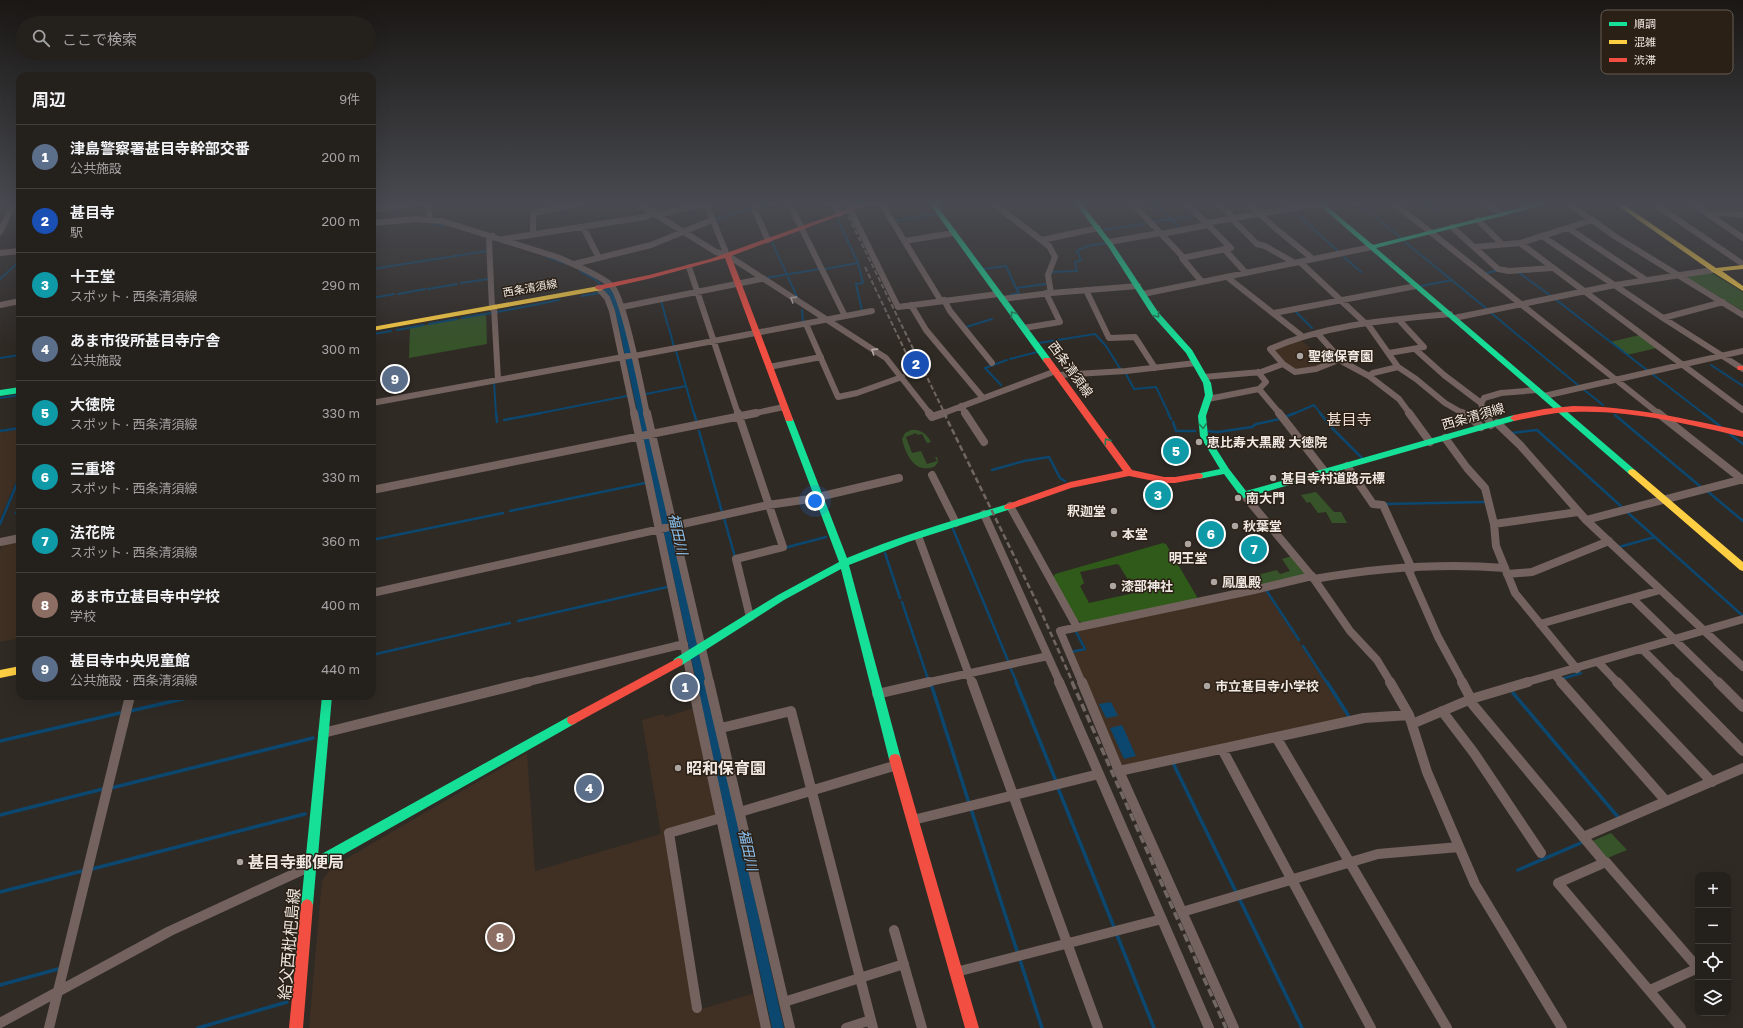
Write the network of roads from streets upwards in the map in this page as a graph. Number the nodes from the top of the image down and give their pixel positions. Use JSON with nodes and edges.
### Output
{"nodes":[{"id":1,"x":16,"y":251,"type":"edge"},
{"id":2,"x":491,"y":251,"type":"edge"},
{"id":3,"x":536,"y":251,"type":"edge"},
{"id":4,"x":595,"y":251,"type":"edge"},
{"id":5,"x":627,"y":251,"type":"edge"},
{"id":6,"x":714,"y":251,"type":"edge"},
{"id":7,"x":726,"y":251,"type":"edge"},
{"id":8,"x":737,"y":251,"type":"edge"},
{"id":9,"x":813,"y":251,"type":"edge"},
{"id":10,"x":871,"y":251,"type":"edge"},
{"id":11,"x":910,"y":251,"type":"edge"},
{"id":12,"x":967,"y":251,"type":"edge"},
{"id":13,"x":1052,"y":251,"type":"edge"},
{"id":14,"x":1115,"y":251,"type":"edge"},
{"id":15,"x":1177,"y":251,"type":"edge"},
{"id":16,"x":1214,"y":251,"type":"edge"},
{"id":17,"x":1226,"y":251,"type":"edge"},
{"id":18,"x":1276,"y":251,"type":"edge"},
{"id":19,"x":1304,"y":251,"type":"edge"},
{"id":20,"x":1352,"y":251,"type":"edge"},
{"id":21,"x":1376,"y":251,"type":"edge"},
{"id":22,"x":1455,"y":251,"type":"edge"},
{"id":23,"x":1478,"y":251,"type":"edge"},
{"id":24,"x":1530,"y":251,"type":"edge"},
{"id":25,"x":1564,"y":251,"type":"edge"},
{"id":26,"x":1602,"y":251,"type":"edge"},
{"id":27,"x":1640,"y":251,"type":"edge"},
{"id":28,"x":1686,"y":251,"type":"edge"},
{"id":29,"x":1723,"y":251,"type":"edge"},
{"id":30,"x":0,"y":253,"type":"edge"},
{"id":31,"x":726,"y":255,"type":"junction"},
{"id":32,"x":1183,"y":257,"type":"junction"},
{"id":33,"x":599,"y":258,"type":"junction"},
{"id":34,"x":1313,"y":259,"type":"junction"},
{"id":35,"x":1298,"y":262,"type":"junction"},
{"id":36,"x":574,"y":264,"type":"junction"},
{"id":37,"x":1743,"y":265,"type":"edge"},
{"id":38,"x":689,"y":267,"type":"junction"},
{"id":39,"x":1552,"y":268,"type":"junction"},
{"id":40,"x":1713,"y":270,"type":"junction"},
{"id":41,"x":1246,"y":273,"type":"junction"},
{"id":42,"x":1679,"y":274,"type":"junction"},
{"id":43,"x":1226,"y":277,"type":"junction"},
{"id":44,"x":761,"y":279,"type":"junction"},
{"id":45,"x":1646,"y":280,"type":"junction"},
{"id":46,"x":1202,"y":282,"type":"junction"},
{"id":47,"x":738,"y":284,"type":"junction"},
{"id":48,"x":1416,"y":286,"type":"junction"},
{"id":49,"x":1614,"y":286,"type":"junction"},
{"id":50,"x":605,"y":287,"type":"junction"},
{"id":51,"x":1743,"y":289,"type":"edge"},
{"id":52,"x":1086,"y":290,"type":"junction"},
{"id":53,"x":1140,"y":290,"type":"junction"},
{"id":54,"x":698,"y":292,"type":"junction"},
{"id":55,"x":1583,"y":292,"type":"junction"},
{"id":56,"x":1049,"y":293,"type":"junction"},
{"id":57,"x":1000,"y":296,"type":"junction"},
{"id":58,"x":1341,"y":300,"type":"junction"},
{"id":59,"x":943,"y":301,"type":"junction"},
{"id":60,"x":16,"y":302,"type":"edge"},
{"id":61,"x":1723,"y":302,"type":"junction"},
{"id":62,"x":1521,"y":304,"type":"junction"},
{"id":63,"x":0,"y":305,"type":"edge"},
{"id":64,"x":911,"y":305,"type":"junction"},
{"id":65,"x":493,"y":307,"type":"junction"},
{"id":66,"x":622,"y":307,"type":"junction"},
{"id":67,"x":872,"y":311,"type":"dead end"},
{"id":68,"x":1274,"y":313,"type":"junction"},
{"id":69,"x":1743,"y":315,"type":"edge"},
{"id":70,"x":845,"y":316,"type":"junction"},
{"id":71,"x":1452,"y":316,"type":"junction"},
{"id":72,"x":1663,"y":318,"type":"junction"},
{"id":73,"x":826,"y":320,"type":"junction"},
{"id":74,"x":1400,"y":320,"type":"junction"},
{"id":75,"x":1366,"y":323,"type":"junction"},
{"id":76,"x":806,"y":324,"type":"junction"},
{"id":77,"x":376,"y":328,"type":"edge"},
{"id":78,"x":1024,"y":328,"type":"junction"},
{"id":79,"x":1317,"y":332,"type":"junction"},
{"id":80,"x":756,"y":333,"type":"junction"},
{"id":81,"x":1302,"y":336,"type":"junction"},
{"id":82,"x":714,"y":341,"type":"junction"},
{"id":83,"x":1415,"y":348,"type":"junction"},
{"id":84,"x":1743,"y":351,"type":"edge"},
{"id":85,"x":1389,"y":353,"type":"junction"},
{"id":86,"x":1721,"y":355,"type":"junction"},
{"id":87,"x":633,"y":356,"type":"junction"},
{"id":88,"x":623,"y":357,"type":"junction"},
{"id":89,"x":821,"y":357,"type":"junction"},
{"id":90,"x":1340,"y":359,"type":"junction"},
{"id":91,"x":992,"y":363,"type":"dead end"},
{"id":92,"x":1196,"y":363,"type":"junction"},
{"id":93,"x":1283,"y":364,"type":"junction"},
{"id":94,"x":1681,"y":364,"type":"junction"},
{"id":95,"x":769,"y":367,"type":"junction"},
{"id":96,"x":1398,"y":367,"type":"junction"},
{"id":97,"x":1155,"y":368,"type":"junction"},
{"id":98,"x":1742,"y":368,"type":"edge"},
{"id":99,"x":1258,"y":372,"type":"junction"},
{"id":100,"x":1058,"y":373,"type":"junction"},
{"id":101,"x":1369,"y":376,"type":"junction"},
{"id":102,"x":902,"y":377,"type":"junction"},
{"id":103,"x":1204,"y":377,"type":"junction"},
{"id":104,"x":1616,"y":379,"type":"junction"},
{"id":105,"x":498,"y":380,"type":"junction"},
{"id":106,"x":1259,"y":390,"type":"junction"},
{"id":107,"x":1537,"y":390,"type":"junction"},
{"id":108,"x":16,"y":391,"type":"edge"},
{"id":109,"x":0,"y":393,"type":"edge"},
{"id":110,"x":1544,"y":396,"type":"junction"},
{"id":111,"x":983,"y":398,"type":"junction"},
{"id":112,"x":1208,"y":399,"type":"junction"},
{"id":113,"x":376,"y":402,"type":"edge"},
{"id":114,"x":1481,"y":403,"type":"junction"},
{"id":115,"x":961,"y":406,"type":"junction"},
{"id":116,"x":784,"y":407,"type":"junction"},
{"id":117,"x":1560,"y":409,"type":"junction"},
{"id":118,"x":1743,"y":410,"type":"edge"},
{"id":119,"x":1485,"y":415,"type":"junction"},
{"id":120,"x":739,"y":416,"type":"junction"},
{"id":121,"x":1471,"y":418,"type":"junction"},
{"id":122,"x":1664,"y":418,"type":"junction"},
{"id":123,"x":1494,"y":424,"type":"junction"},
{"id":124,"x":1481,"y":427,"type":"junction"},
{"id":125,"x":652,"y":434,"type":"junction"},
{"id":126,"x":1743,"y":434,"type":"edge"},
{"id":127,"x":640,"y":436,"type":"junction"},
{"id":128,"x":1445,"y":438,"type":"junction"},
{"id":129,"x":984,"y":442,"type":"dead end"},
{"id":130,"x":1430,"y":442,"type":"junction"},
{"id":131,"x":1347,"y":466,"type":"junction"},
{"id":132,"x":1226,"y":471,"type":"junction"},
{"id":133,"x":1325,"y":472,"type":"junction"},
{"id":134,"x":1129,"y":473,"type":"junction"},
{"id":135,"x":932,"y":475,"type":"dead end"},
{"id":136,"x":899,"y":478,"type":"dead end"},
{"id":137,"x":1742,"y":479,"type":"edge"},
{"id":138,"x":376,"y":489,"type":"edge"},
{"id":139,"x":1244,"y":495,"type":"junction"},
{"id":140,"x":819,"y":497,"type":"junction"},
{"id":141,"x":1664,"y":500,"type":"junction"},
{"id":142,"x":768,"y":505,"type":"junction"},
{"id":143,"x":1010,"y":506,"type":"junction"},
{"id":144,"x":1578,"y":512,"type":"junction"},
{"id":145,"x":984,"y":514,"type":"junction"},
{"id":146,"x":1586,"y":520,"type":"junction"},
{"id":147,"x":956,"y":523,"type":"junction"},
{"id":148,"x":1494,"y":524,"type":"junction"},
{"id":149,"x":674,"y":527,"type":"junction"},
{"id":150,"x":660,"y":530,"type":"junction"},
{"id":151,"x":918,"y":536,"type":"junction"},
{"id":152,"x":16,"y":539,"type":"edge"},
{"id":153,"x":1609,"y":541,"type":"junction"},
{"id":154,"x":0,"y":542,"type":"edge"},
{"id":155,"x":844,"y":563,"type":"junction"},
{"id":156,"x":1743,"y":567,"type":"edge"},
{"id":157,"x":1410,"y":569,"type":"junction"},
{"id":158,"x":1506,"y":571,"type":"junction"},
{"id":159,"x":1313,"y":577,"type":"junction"},
{"id":160,"x":1660,"y":590,"type":"junction"},
{"id":161,"x":376,"y":592,"type":"edge"},
{"id":162,"x":1632,"y":598,"type":"junction"},
{"id":163,"x":750,"y":617,"type":"junction"},
{"id":164,"x":1743,"y":619,"type":"edge"},
{"id":165,"x":1540,"y":624,"type":"junction"},
{"id":166,"x":1077,"y":627,"type":"junction"},
{"id":167,"x":1704,"y":631,"type":"junction"},
{"id":168,"x":1674,"y":640,"type":"junction"},
{"id":169,"x":684,"y":644,"type":"junction"},
{"id":170,"x":702,"y":648,"type":"junction"},
{"id":171,"x":1642,"y":649,"type":"junction"},
{"id":172,"x":688,"y":656,"type":"junction"},
{"id":173,"x":1048,"y":656,"type":"junction"},
{"id":174,"x":1598,"y":662,"type":"junction"},
{"id":175,"x":1743,"y":667,"type":"edge"},
{"id":176,"x":1577,"y":669,"type":"junction"},
{"id":177,"x":16,"y":671,"type":"edge"},
{"id":178,"x":969,"y":673,"type":"junction"},
{"id":179,"x":0,"y":674,"type":"edge"},
{"id":180,"x":1555,"y":675,"type":"junction"},
{"id":181,"x":877,"y":694,"type":"junction"},
{"id":182,"x":1470,"y":699,"type":"junction"},
{"id":183,"x":129,"y":700,"type":"edge"},
{"id":184,"x":327,"y":700,"type":"edge"},
{"id":185,"x":1743,"y":707,"type":"edge"},
{"id":186,"x":1442,"y":711,"type":"junction"},
{"id":187,"x":1409,"y":715,"type":"junction"},
{"id":188,"x":1412,"y":724,"type":"junction"},
{"id":189,"x":720,"y":728,"type":"junction"},
{"id":190,"x":324,"y":733,"type":"junction"},
{"id":191,"x":1276,"y":737,"type":"junction"},
{"id":192,"x":1222,"y":748,"type":"junction"},
{"id":193,"x":1743,"y":751,"type":"edge"},
{"id":194,"x":897,"y":765,"type":"junction"},
{"id":195,"x":1743,"y":768,"type":"edge"},
{"id":196,"x":1119,"y":771,"type":"junction"},
{"id":197,"x":1099,"y":774,"type":"junction"},
{"id":198,"x":1712,"y":782,"type":"junction"},
{"id":199,"x":811,"y":791,"type":"junction"},
{"id":200,"x":1013,"y":795,"type":"junction"},
{"id":201,"x":1666,"y":801,"type":"junction"},
{"id":202,"x":740,"y":812,"type":"junction"},
{"id":203,"x":721,"y":818,"type":"junction"},
{"id":204,"x":913,"y":820,"type":"junction"},
{"id":205,"x":1583,"y":837,"type":"junction"},
{"id":206,"x":1459,"y":847,"type":"junction"},
{"id":207,"x":1541,"y":853,"type":"dead end"},
{"id":208,"x":1350,"y":862,"type":"junction"},
{"id":209,"x":1605,"y":863,"type":"junction"},
{"id":210,"x":311,"y":866,"type":"junction"},
{"id":211,"x":1292,"y":880,"type":"junction"},
{"id":212,"x":1182,"y":912,"type":"junction"},
{"id":213,"x":1162,"y":919,"type":"junction"},
{"id":214,"x":894,"y":930,"type":"dead end"},
{"id":215,"x":1067,"y":943,"type":"junction"},
{"id":216,"x":904,"y":964,"type":"junction"},
{"id":217,"x":1695,"y":965,"type":"edge"},
{"id":218,"x":1695,"y":969,"type":"edge"},
{"id":219,"x":956,"y":972,"type":"junction"},
{"id":220,"x":860,"y":977,"type":"junction"},
{"id":221,"x":1650,"y":990,"type":"junction"},
{"id":222,"x":57,"y":992,"type":"junction"},
{"id":223,"x":784,"y":1002,"type":"junction"},
{"id":224,"x":697,"y":1008,"type":"dead end"},
{"id":225,"x":0,"y":1023,"type":"edge"},
{"id":226,"x":872,"y":1024,"type":"edge"},
{"id":227,"x":48,"y":1028,"type":"edge"},
{"id":228,"x":296,"y":1028,"type":"edge"},
{"id":229,"x":766,"y":1028,"type":"edge"},
{"id":230,"x":790,"y":1028,"type":"edge"},
{"id":231,"x":846,"y":1028,"type":"edge"},
{"id":232,"x":922,"y":1028,"type":"edge"},
{"id":233,"x":972,"y":1028,"type":"edge"},
{"id":234,"x":1098,"y":1028,"type":"edge"},
{"id":235,"x":1209,"y":1028,"type":"edge"},
{"id":236,"x":1234,"y":1028,"type":"edge"},
{"id":237,"x":1371,"y":1028,"type":"edge"},
{"id":238,"x":1447,"y":1028,"type":"edge"},
{"id":239,"x":1562,"y":1028,"type":"edge"},
{"id":240,"x":1681,"y":1028,"type":"edge"}],
"edges":[{"from":1,"to":30,"type":"street"},
{"from":2,"to":65,"type":"street"},
{"from":3,"to":36,"type":"street"},
{"from":4,"to":33,"type":"street"},
{"from":5,"to":33,"type":"street"},
{"from":6,"to":31,"type":"street"},
{"from":7,"to":31,"type":"street"},
{"from":8,"to":31,"type":"street","name":"西条清須線"},
{"from":9,"to":70,"type":"street"},
{"from":10,"to":64,"type":"street"},
{"from":11,"to":59,"type":"street"},
{"from":12,"to":57,"type":"street","name":"西条清須線"},
{"from":13,"to":56,"type":"street"},
{"from":14,"to":53,"type":"street"},
{"from":15,"to":32,"type":"street"},
{"from":16,"to":32,"type":"street"},
{"from":17,"to":41,"type":"street"},
{"from":18,"to":35,"type":"street"},
{"from":19,"to":34,"type":"street"},
{"from":20,"to":34,"type":"street"},
{"from":21,"to":48,"type":"street"},
{"from":22,"to":62,"type":"street"},
{"from":23,"to":39,"type":"street"},
{"from":24,"to":39,"type":"street"},
{"from":25,"to":49,"type":"street"},
{"from":26,"to":45,"type":"street"},
{"from":27,"to":42,"type":"street"},
{"from":28,"to":40,"type":"street"},
{"from":29,"to":37,"type":"street"},
{"from":31,"to":38,"type":"street","name":"西条清須線"},
{"from":31,"to":44,"type":"street"},
{"from":31,"to":47,"type":"street"},
{"from":32,"to":46,"type":"street"},
{"from":33,"to":36,"type":"street"},
{"from":34,"to":35,"type":"street"},
{"from":35,"to":41,"type":"street"},
{"from":35,"to":58,"type":"street"},
{"from":36,"to":50,"type":"street"},
{"from":37,"to":40,"type":"street"},
{"from":38,"to":50,"type":"street","name":"西条清須線"},
{"from":38,"to":54,"type":"street"},
{"from":39,"to":55,"type":"street"},
{"from":40,"to":42,"type":"street"},
{"from":40,"to":51,"type":"street"},
{"from":41,"to":43,"type":"street"},
{"from":42,"to":45,"type":"street"},
{"from":42,"to":61,"type":"street"},
{"from":43,"to":46,"type":"street"},
{"from":43,"to":68,"type":"street"},
{"from":44,"to":47,"type":"street"},
{"from":73,"to":44,"type":"street","one_way":true},
{"from":45,"to":49,"type":"street"},
{"from":46,"to":53,"type":"street"},
{"from":47,"to":54,"type":"street"},
{"from":47,"to":80,"type":"street"},
{"from":48,"to":58,"type":"street"},
{"from":48,"to":71,"type":"street"},
{"from":49,"to":55,"type":"street"},
{"from":49,"to":72,"type":"street"},
{"from":50,"to":65,"type":"street","name":"西条清須線"},
{"from":50,"to":66,"type":"street"},
{"from":50,"to":88,"type":"street"},
{"from":52,"to":53,"type":"street"},
{"from":52,"to":56,"type":"street"},
{"from":52,"to":97,"type":"street"},
{"from":53,"to":92,"type":"street","one_way":true},
{"from":54,"to":66,"type":"street"},
{"from":54,"to":82,"type":"street"},
{"from":55,"to":62,"type":"street"},
{"from":55,"to":94,"type":"street"},
{"from":56,"to":57,"type":"street"},
{"from":56,"to":78,"type":"street"},
{"from":57,"to":59,"type":"street"},
{"from":78,"to":57,"type":"street","name":"西条清須線","one_way":true},
{"from":58,"to":68,"type":"street"},
{"from":58,"to":75,"type":"street"},
{"from":59,"to":64,"type":"street"},
{"from":59,"to":91,"type":"street"},
{"from":60,"to":63,"type":"street"},
{"from":61,"to":69,"type":"street"},
{"from":61,"to":72,"type":"street"},
{"from":62,"to":71,"type":"street"},
{"from":62,"to":104,"type":"street"},
{"from":64,"to":111,"type":"street"},
{"from":65,"to":77,"type":"street","name":"西条清須線"},
{"from":65,"to":105,"type":"street"},
{"from":66,"to":87,"type":"street"},
{"from":67,"to":70,"type":"street"},
{"from":68,"to":81,"type":"street"},
{"from":70,"to":73,"type":"street"},
{"from":71,"to":74,"type":"street"},
{"from":71,"to":107,"type":"street"},
{"from":72,"to":86,"type":"street"},
{"from":73,"to":76,"type":"street"},
{"from":102,"to":73,"type":"street","one_way":true},
{"from":74,"to":75,"type":"street"},
{"from":74,"to":83,"type":"street"},
{"from":75,"to":79,"type":"street"},
{"from":75,"to":85,"type":"street"},
{"from":76,"to":80,"type":"street"},
{"from":76,"to":89,"type":"street"},
{"from":78,"to":100,"type":"street","name":"西条清須線"},
{"from":79,"to":81,"type":"street"},
{"from":79,"to":90,"type":"street"},
{"from":80,"to":82,"type":"street"},
{"from":80,"to":95,"type":"street"},
{"from":81,"to":93,"type":"street"},
{"from":82,"to":87,"type":"street"},
{"from":82,"to":120,"type":"street"},
{"from":83,"to":85,"type":"street"},
{"from":83,"to":114,"type":"street"},
{"from":84,"to":86,"type":"street"},
{"from":85,"to":96,"type":"street"},
{"from":86,"to":94,"type":"street"},
{"from":86,"to":98,"type":"street"},
{"from":87,"to":88,"type":"street"},
{"from":87,"to":125,"type":"street"},
{"from":88,"to":105,"type":"street"},
{"from":88,"to":127,"type":"street"},
{"from":89,"to":95,"type":"street"},
{"from":89,"to":102,"type":"street"},
{"from":90,"to":93,"type":"street"},
{"from":90,"to":101,"type":"street"},
{"from":92,"to":97,"type":"street"},
{"from":92,"to":103,"type":"street"},
{"from":93,"to":99,"type":"street"},
{"from":94,"to":104,"type":"street"},
{"from":94,"to":118,"type":"street"},
{"from":95,"to":116,"type":"street"},
{"from":96,"to":101,"type":"street"},
{"from":96,"to":121,"type":"street"},
{"from":97,"to":100,"type":"street"},
{"from":99,"to":103,"type":"street"},
{"from":99,"to":106,"type":"street"},
{"from":100,"to":111,"type":"street"},
{"from":134,"to":100,"type":"street","name":"西条清須線","one_way":true},
{"from":101,"to":130,"type":"street"},
{"from":102,"to":115,"type":"street"},
{"from":103,"to":112,"type":"street"},
{"from":104,"to":110,"type":"street"},
{"from":104,"to":122,"type":"street"},
{"from":105,"to":113,"type":"street"},
{"from":106,"to":112,"type":"street"},
{"from":106,"to":133,"type":"street"},
{"from":107,"to":110,"type":"street"},
{"from":107,"to":114,"type":"street"},
{"from":108,"to":109,"type":"street"},
{"from":110,"to":117,"type":"street"},
{"from":111,"to":115,"type":"street"},
{"from":112,"to":132,"type":"street","one_way":true},
{"from":114,"to":119,"type":"street"},
{"from":115,"to":129,"type":"street"},
{"from":116,"to":120,"type":"street"},
{"from":116,"to":140,"type":"street"},
{"from":117,"to":122,"type":"street","name":"西条清須線"},
{"from":117,"to":123,"type":"street","name":"西条清須線"},
{"from":117,"to":141,"type":"street"},
{"from":119,"to":121,"type":"street"},
{"from":119,"to":123,"type":"street"},
{"from":120,"to":125,"type":"street"},
{"from":120,"to":142,"type":"street"},
{"from":121,"to":124,"type":"street"},
{"from":122,"to":126,"type":"street","name":"西条清須線"},
{"from":122,"to":137,"type":"street"},
{"from":123,"to":124,"type":"street","name":"西条清須線"},
{"from":123,"to":144,"type":"street"},
{"from":124,"to":128,"type":"street","name":"西条清須線"},
{"from":125,"to":127,"type":"street"},
{"from":125,"to":149,"type":"street"},
{"from":127,"to":138,"type":"street"},
{"from":127,"to":150,"type":"street"},
{"from":128,"to":130,"type":"street","name":"西条清須線"},
{"from":128,"to":148,"type":"street"},
{"from":130,"to":131,"type":"street","name":"西条清須線"},
{"from":131,"to":133,"type":"street","name":"西条清須線"},
{"from":131,"to":157,"type":"street"},
{"from":132,"to":134,"type":"street"},
{"from":132,"to":139,"type":"street"},
{"from":133,"to":139,"type":"street","name":"西条清須線"},
{"from":134,"to":143,"type":"street"},
{"from":135,"to":147,"type":"street"},
{"from":136,"to":140,"type":"street"},
{"from":137,"to":141,"type":"street"},
{"from":139,"to":159,"type":"street"},
{"from":140,"to":142,"type":"street"},
{"from":140,"to":155,"type":"street"},
{"from":141,"to":146,"type":"street"},
{"from":141,"to":156,"type":"street"},
{"from":142,"to":149,"type":"street"},
{"from":142,"to":163,"type":"street"},
{"from":143,"to":145,"type":"street"},
{"from":143,"to":166,"type":"street"},
{"from":144,"to":146,"type":"street"},
{"from":144,"to":148,"type":"street"},
{"from":145,"to":147,"type":"street"},
{"from":145,"to":173,"type":"street"},
{"from":146,"to":153,"type":"street"},
{"from":147,"to":151,"type":"street"},
{"from":148,"to":158,"type":"street"},
{"from":149,"to":150,"type":"street"},
{"from":149,"to":170,"type":"street"},
{"from":150,"to":161,"type":"street"},
{"from":150,"to":169,"type":"street"},
{"from":151,"to":155,"type":"street"},
{"from":151,"to":178,"type":"street"},
{"from":152,"to":154,"type":"street"},
{"from":153,"to":158,"type":"street"},
{"from":153,"to":160,"type":"street"},
{"from":155,"to":163,"type":"street"},
{"from":155,"to":181,"type":"street"},
{"from":157,"to":158,"type":"street"},
{"from":157,"to":159,"type":"street"},
{"from":157,"to":182,"type":"street"},
{"from":158,"to":165,"type":"street"},
{"from":159,"to":166,"type":"street"},
{"from":159,"to":187,"type":"street"},
{"from":160,"to":162,"type":"street"},
{"from":160,"to":167,"type":"street"},
{"from":162,"to":165,"type":"street"},
{"from":162,"to":168,"type":"street"},
{"from":163,"to":170,"type":"street"},
{"from":164,"to":167,"type":"street"},
{"from":165,"to":176,"type":"street"},
{"from":166,"to":196,"type":"street"},
{"from":167,"to":168,"type":"street"},
{"from":167,"to":175,"type":"street"},
{"from":168,"to":171,"type":"street"},
{"from":168,"to":185,"type":"street"},
{"from":169,"to":172,"type":"street"},
{"from":169,"to":190,"type":"street"},
{"from":170,"to":172,"type":"street"},
{"from":170,"to":189,"type":"street"},
{"from":171,"to":174,"type":"street"},
{"from":171,"to":193,"type":"street"},
{"from":172,"to":203,"type":"street"},
{"from":172,"to":210,"type":"street"},
{"from":173,"to":178,"type":"street"},
{"from":173,"to":197,"type":"street"},
{"from":174,"to":176,"type":"street"},
{"from":174,"to":198,"type":"street"},
{"from":176,"to":180,"type":"street"},
{"from":177,"to":179,"type":"street"},
{"from":178,"to":181,"type":"street"},
{"from":178,"to":200,"type":"street"},
{"from":180,"to":182,"type":"street"},
{"from":180,"to":201,"type":"street"},
{"from":181,"to":194,"type":"street"},
{"from":182,"to":186,"type":"street"},
{"from":182,"to":205,"type":"street"},
{"from":183,"to":222,"type":"street"},
{"from":184,"to":190,"type":"street","name":"給父西枇杷島線"},
{"from":186,"to":188,"type":"street"},
{"from":186,"to":207,"type":"street"},
{"from":187,"to":188,"type":"street"},
{"from":187,"to":191,"type":"street"},
{"from":188,"to":206,"type":"street"},
{"from":189,"to":199,"type":"street"},
{"from":189,"to":202,"type":"street"},
{"from":190,"to":210,"type":"street","name":"給父西枇杷島線"},
{"from":191,"to":192,"type":"street"},
{"from":191,"to":208,"type":"street"},
{"from":192,"to":196,"type":"street"},
{"from":192,"to":211,"type":"street"},
{"from":194,"to":199,"type":"street"},
{"from":194,"to":204,"type":"street"},
{"from":195,"to":198,"type":"street"},
{"from":196,"to":212,"type":"street"},
{"from":197,"to":200,"type":"street"},
{"from":197,"to":213,"type":"street"},
{"from":198,"to":201,"type":"street"},
{"from":199,"to":202,"type":"street"},
{"from":199,"to":220,"type":"street"},
{"from":200,"to":204,"type":"street"},
{"from":200,"to":215,"type":"street"},
{"from":201,"to":205,"type":"street"},
{"from":202,"to":223,"type":"street"},
{"from":203,"to":224,"type":"street"},
{"from":203,"to":229,"type":"street"},
{"from":204,"to":219,"type":"street"},
{"from":205,"to":209,"type":"street"},
{"from":206,"to":208,"type":"street"},
{"from":206,"to":239,"type":"street"},
{"from":208,"to":211,"type":"street"},
{"from":208,"to":238,"type":"street"},
{"from":209,"to":217,"type":"street"},
{"from":209,"to":221,"type":"street"},
{"from":210,"to":222,"type":"street"},
{"from":210,"to":228,"type":"street","name":"給父西枇杷島線"},
{"from":211,"to":212,"type":"street"},
{"from":211,"to":237,"type":"street"},
{"from":212,"to":236,"type":"street"},
{"from":213,"to":215,"type":"street"},
{"from":213,"to":235,"type":"street"},
{"from":214,"to":216,"type":"street"},
{"from":215,"to":219,"type":"street"},
{"from":215,"to":234,"type":"street"},
{"from":216,"to":220,"type":"street"},
{"from":216,"to":232,"type":"street"},
{"from":218,"to":221,"type":"street"},
{"from":219,"to":233,"type":"street"},
{"from":220,"to":223,"type":"street"},
{"from":220,"to":226,"type":"street"},
{"from":221,"to":240,"type":"street"},
{"from":222,"to":225,"type":"street"},
{"from":222,"to":227,"type":"street"},
{"from":223,"to":230,"type":"street"},
{"from":226,"to":231,"type":"street"}]}
